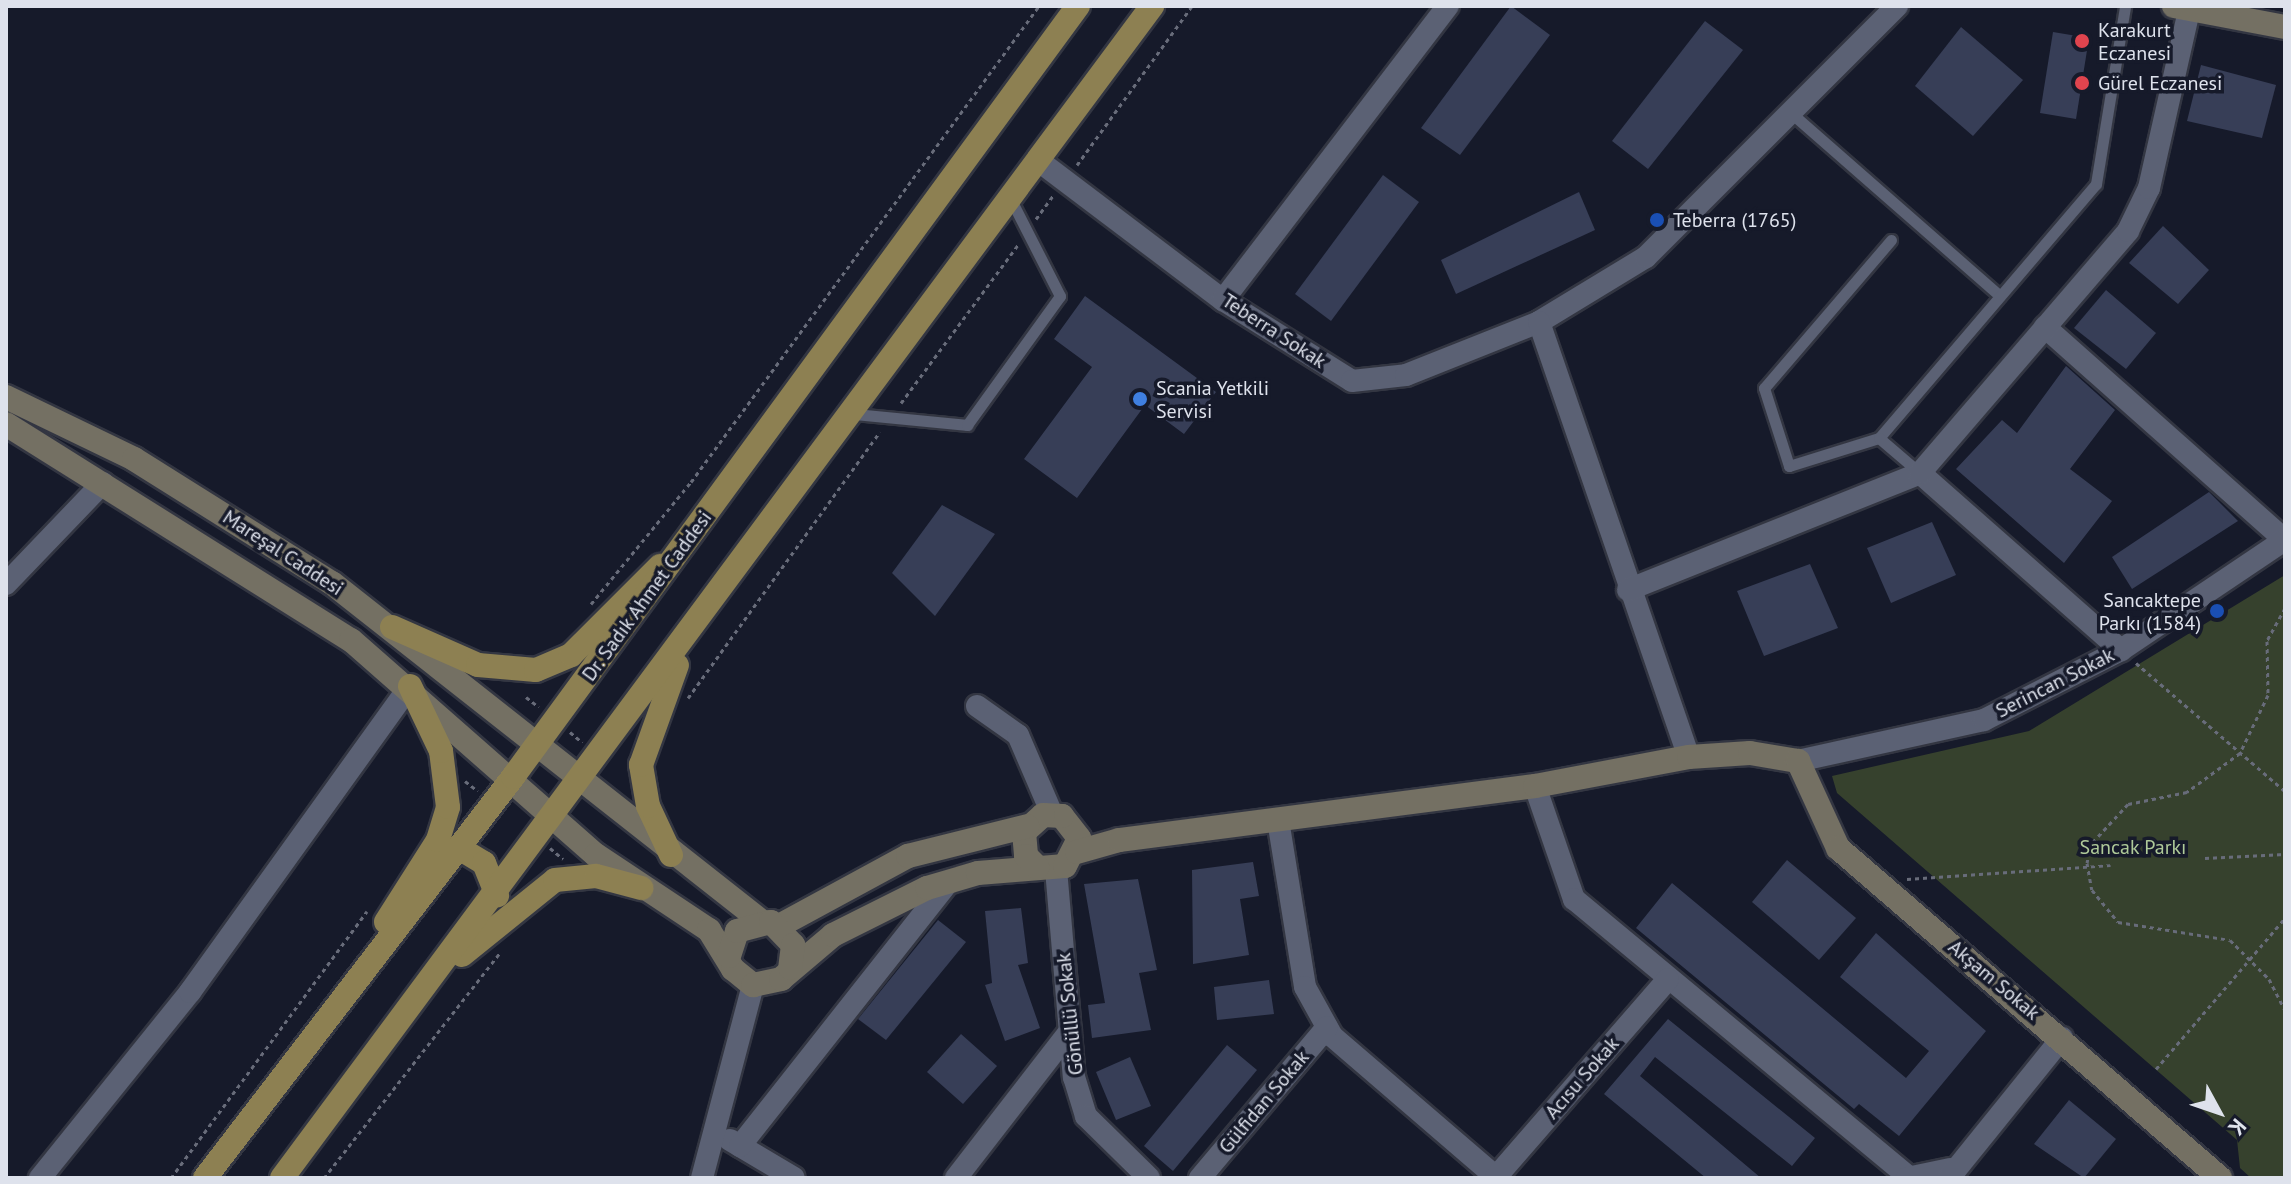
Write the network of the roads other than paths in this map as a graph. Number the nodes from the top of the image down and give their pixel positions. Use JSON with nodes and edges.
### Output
{"nodes":[{"id":1,"x":1078,"y":6,"type":"edge"},
{"id":2,"x":1152,"y":6,"type":"edge"},
{"id":3,"x":1448,"y":6,"type":"edge"},
{"id":4,"x":1897,"y":6,"type":"edge"},
{"id":5,"x":2125,"y":6,"type":"edge"},
{"id":6,"x":2184,"y":7,"type":"edge"},
{"id":7,"x":2285,"y":27,"type":"edge"},
{"id":8,"x":1788,"y":111,"type":"junction"},
{"id":9,"x":1039,"y":161,"type":"junction"},
{"id":10,"x":1011,"y":200,"type":"junction"},
{"id":11,"x":1891,"y":240,"type":"dead end"},
{"id":12,"x":2000,"y":296,"type":"junction"},
{"id":13,"x":1223,"y":300,"type":"junction"},
{"id":14,"x":1539,"y":322,"type":"junction"},
{"id":15,"x":2045,"y":327,"type":"junction"},
{"id":16,"x":6,"y":397,"type":"edge"},
{"id":17,"x":855,"y":414,"type":"junction"},
{"id":18,"x":6,"y":424,"type":"edge"},
{"id":19,"x":1879,"y":438,"type":"junction"},
{"id":20,"x":1920,"y":473,"type":"junction"},
{"id":21,"x":103,"y":483,"type":"junction"},
{"id":22,"x":2285,"y":540,"type":"edge"},
{"id":23,"x":676,"y":557,"type":"junction"},
{"id":24,"x":6,"y":584,"type":"edge"},
{"id":25,"x":1628,"y":590,"type":"junction"},
{"id":26,"x":392,"y":627,"type":"junction"},
{"id":27,"x":2121,"y":650,"type":"junction"},
{"id":28,"x":680,"y":651,"type":"junction"},
{"id":29,"x":410,"y":686,"type":"junction"},
{"id":30,"x":977,"y":706,"type":"dead end"},
{"id":31,"x":538,"y":744,"type":"junction"},
{"id":32,"x":1689,"y":757,"type":"junction"},
{"id":33,"x":1798,"y":761,"type":"junction"},
{"id":34,"x":513,"y":777,"type":"junction"},
{"id":35,"x":582,"y":782,"type":"junction"},
{"id":36,"x":1535,"y":786,"type":"junction"},
{"id":37,"x":1052,"y":814,"type":"junction"},
{"id":38,"x":556,"y":817,"type":"junction"},
{"id":39,"x":1278,"y":820,"type":"junction"},
{"id":40,"x":1027,"y":826,"type":"junction"},
{"id":41,"x":1076,"y":841,"type":"junction"},
{"id":42,"x":459,"y":848,"type":"junction"},
{"id":43,"x":671,"y":855,"type":"junction"},
{"id":44,"x":1047,"y":868,"type":"junction"},
{"id":45,"x":949,"y":881,"type":"junction"},
{"id":46,"x":641,"y":888,"type":"junction"},
{"id":47,"x":497,"y":895,"type":"junction"},
{"id":48,"x":770,"y":923,"type":"junction"},
{"id":49,"x":729,"y":956,"type":"junction"},
{"id":50,"x":443,"y":966,"type":"junction"},
{"id":51,"x":790,"y":968,"type":"junction"},
{"id":52,"x":368,"y":969,"type":"junction"},
{"id":53,"x":1668,"y":979,"type":"junction"},
{"id":54,"x":753,"y":985,"type":"junction"},
{"id":55,"x":1327,"y":1027,"type":"junction"},
{"id":56,"x":1070,"y":1031,"type":"junction"},
{"id":57,"x":2062,"y":1038,"type":"junction"},
{"id":58,"x":714,"y":1132,"type":"junction"},
{"id":59,"x":740,"y":1146,"type":"junction"},
{"id":60,"x":1949,"y":1173,"type":"edge"},
{"id":61,"x":40,"y":1178,"type":"edge"},
{"id":62,"x":205,"y":1178,"type":"edge"},
{"id":63,"x":282,"y":1178,"type":"edge"},
{"id":64,"x":702,"y":1178,"type":"edge"},
{"id":65,"x":794,"y":1178,"type":"edge"},
{"id":66,"x":956,"y":1178,"type":"edge"},
{"id":67,"x":1149,"y":1178,"type":"edge"},
{"id":68,"x":1200,"y":1178,"type":"edge"},
{"id":69,"x":1496,"y":1178,"type":"edge"},
{"id":70,"x":1908,"y":1178,"type":"edge"},
{"id":71,"x":2220,"y":1178,"type":"edge"}],
"edges":[{"from":1,"to":23,"type":"main road","name":"Dr. Sadık Ahmet Caddesi"},
{"from":2,"to":9,"type":"main road"},
{"from":3,"to":13,"type":"street"},
{"from":4,"to":8,"type":"street","name":"Teberra Sokak"},
{"from":5,"to":12,"type":"lane"},
{"from":6,"to":7,"type":"street"},
{"from":6,"to":15,"type":"street"},
{"from":8,"to":12,"type":"lane"},
{"from":8,"to":14,"type":"street","name":"Teberra Sokak"},
{"from":9,"to":10,"type":"main road"},
{"from":9,"to":13,"type":"street","name":"Teberra Sokak"},
{"from":10,"to":17,"type":"main road"},
{"from":10,"to":17,"type":"lane"},
{"from":11,"to":19,"type":"lane"},
{"from":12,"to":19,"type":"lane"},
{"from":13,"to":14,"type":"street","name":"Teberra Sokak"},
{"from":14,"to":25,"type":"street"},
{"from":15,"to":20,"type":"street"},
{"from":15,"to":22,"type":"street"},
{"from":16,"to":26,"type":"street","name":"Mareşal Caddesi"},
{"from":17,"to":28,"type":"main road"},
{"from":18,"to":21,"type":"street","name":"Mareşal Caddesi"},
{"from":19,"to":20,"type":"lane"},
{"from":20,"to":25,"type":"street"},
{"from":20,"to":27,"type":"street"},
{"from":21,"to":24,"type":"street"},
{"from":21,"to":29,"type":"street","name":"Mareşal Caddesi"},
{"from":22,"to":27,"type":"street","name":"Serincan Sokak"},
{"from":23,"to":26,"type":"main road"},
{"from":23,"to":31,"type":"main road","name":"Dr. Sadık Ahmet Caddesi"},
{"from":25,"to":32,"type":"street"},
{"from":26,"to":31,"type":"street","name":"Mareşal Caddesi"},
{"from":27,"to":33,"type":"street","name":"Serincan Sokak"},
{"from":28,"to":35,"type":"main road"},
{"from":28,"to":43,"type":"main road"},
{"from":29,"to":34,"type":"street","name":"Mareşal Caddesi"},
{"from":29,"to":52,"type":"main road"},
{"from":29,"to":61,"type":"street"},
{"from":30,"to":37,"type":"street"},
{"from":31,"to":34,"type":"main road","name":"Dr. Sadık Ahmet Caddesi"},
{"from":31,"to":35,"type":"street","name":"Mareşal Caddesi"},
{"from":32,"to":33,"type":"street"},
{"from":32,"to":36,"type":"street"},
{"from":33,"to":57,"type":"street","name":"Akşam Sokak"},
{"from":34,"to":38,"type":"street","name":"Mareşal Caddesi"},
{"from":34,"to":42,"type":"main road","name":"Dr. Sadık Ahmet Caddesi"},
{"from":35,"to":38,"type":"main road"},
{"from":35,"to":43,"type":"street","name":"Mareşal Caddesi"},
{"from":36,"to":39,"type":"street"},
{"from":36,"to":53,"type":"street"},
{"from":37,"to":40,"type":"street"},
{"from":37,"to":41,"type":"street"},
{"from":38,"to":46,"type":"street","name":"Mareşal Caddesi"},
{"from":38,"to":47,"type":"main road"},
{"from":39,"to":41,"type":"street"},
{"from":39,"to":55,"type":"street"},
{"from":40,"to":44,"type":"street"},
{"from":40,"to":48,"type":"street"},
{"from":41,"to":44,"type":"street"},
{"from":42,"to":47,"type":"main road"},
{"from":42,"to":52,"type":"main road","name":"Dr. Sadık Ahmet Caddesi"},
{"from":43,"to":48,"type":"street","name":"Mareşal Caddesi"},
{"from":44,"to":45,"type":"street"},
{"from":44,"to":56,"type":"street","name":"Gönüllü Sokak"},
{"from":45,"to":51,"type":"street"},
{"from":45,"to":59,"type":"street"},
{"from":46,"to":49,"type":"street","name":"Mareşal Caddesi"},
{"from":46,"to":50,"type":"main road"},
{"from":47,"to":50,"type":"main road"},
{"from":48,"to":49,"type":"street"},
{"from":48,"to":51,"type":"street"},
{"from":49,"to":54,"type":"street"},
{"from":50,"to":63,"type":"main road"},
{"from":51,"to":54,"type":"street"},
{"from":52,"to":62,"type":"main road","name":"Dr. Sadık Ahmet Caddesi"},
{"from":53,"to":69,"type":"street","name":"Acısu Sokak"},
{"from":53,"to":70,"type":"street"},
{"from":54,"to":58,"type":"street"},
{"from":55,"to":68,"type":"street","name":"Gülfidan Sokak"},
{"from":55,"to":69,"type":"street"},
{"from":56,"to":66,"type":"street"},
{"from":56,"to":67,"type":"street","name":"Gönüllü Sokak"},
{"from":57,"to":60,"type":"street"},
{"from":57,"to":71,"type":"street","name":"Akşam Sokak"},
{"from":58,"to":59,"type":"street"},
{"from":58,"to":64,"type":"street"},
{"from":59,"to":65,"type":"street"},
{"from":60,"to":70,"type":"street"}]}
